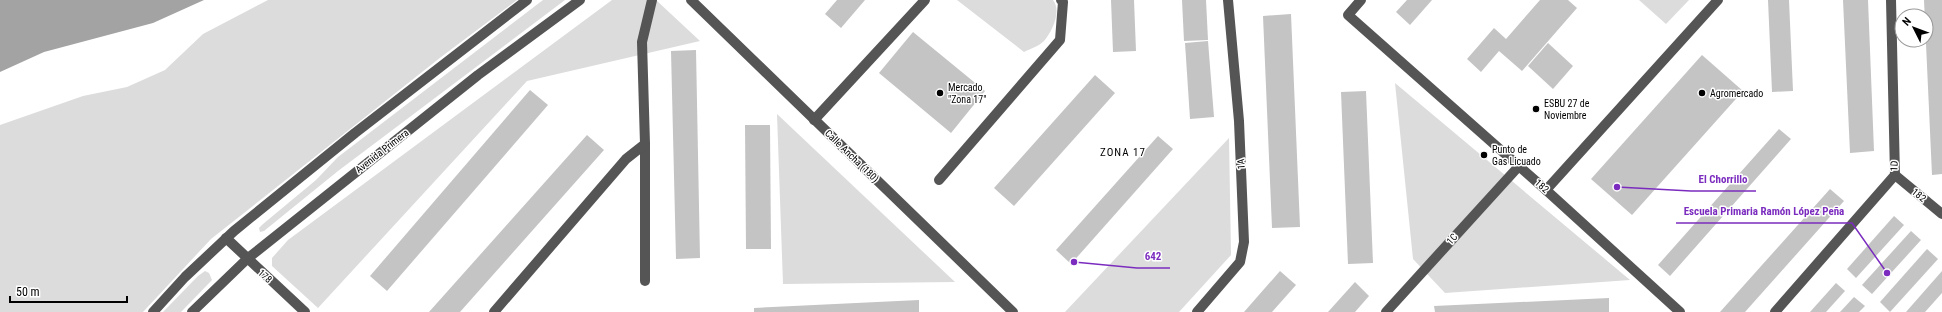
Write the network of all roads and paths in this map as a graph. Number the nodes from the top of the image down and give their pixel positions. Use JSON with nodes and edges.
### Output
{"nodes":[{"id":1,"x":527,"y":0,"type":"edge"},
{"id":2,"x":580,"y":0,"type":"edge"},
{"id":3,"x":652,"y":0,"type":"edge"},
{"id":4,"x":691,"y":0,"type":"edge"},
{"id":5,"x":925,"y":0,"type":"edge"},
{"id":6,"x":1061,"y":0,"type":"edge"},
{"id":7,"x":1228,"y":0,"type":"edge"},
{"id":8,"x":1361,"y":0,"type":"edge"},
{"id":9,"x":1718,"y":0,"type":"edge"},
{"id":10,"x":1891,"y":0,"type":"edge"},
{"id":11,"x":814,"y":120,"type":"junction"},
{"id":12,"x":645,"y":144,"type":"junction"},
{"id":13,"x":1519,"y":166,"type":"junction"},
{"id":14,"x":1895,"y":175,"type":"junction"},
{"id":15,"x":939,"y":180,"type":"dead end"},
{"id":16,"x":1546,"y":190,"type":"junction"},
{"id":17,"x":1942,"y":214,"type":"edge"},
{"id":18,"x":226,"y":238,"type":"junction"},
{"id":19,"x":247,"y":259,"type":"junction"},
{"id":20,"x":644,"y":281,"type":"dead end"},
{"id":21,"x":153,"y":312,"type":"edge"},
{"id":22,"x":192,"y":312,"type":"edge"},
{"id":23,"x":305,"y":312,"type":"edge"},
{"id":24,"x":494,"y":312,"type":"edge"},
{"id":25,"x":1013,"y":312,"type":"edge"},
{"id":26,"x":1197,"y":312,"type":"edge"},
{"id":27,"x":1386,"y":312,"type":"edge"},
{"id":28,"x":1680,"y":312,"type":"edge"},
{"id":29,"x":1775,"y":312,"type":"edge"}],
"edges":[{"from":1,"to":18,"type":"street"},
{"from":2,"to":19,"type":"street","name":"Avenida Primera"},
{"from":3,"to":12,"type":"street"},
{"from":4,"to":11,"type":"street","name":"Calle Ancha (180)"},
{"from":5,"to":11,"type":"street"},
{"from":6,"to":15,"type":"street"},
{"from":7,"to":26,"type":"street","name":"1A"},
{"from":8,"to":13,"type":"street","name":"182"},
{"from":9,"to":16,"type":"street"},
{"from":10,"to":14,"type":"street","name":"1D"},
{"from":11,"to":25,"type":"street","name":"Calle Ancha (180)"},
{"from":12,"to":20,"type":"street"},
{"from":12,"to":24,"type":"street"},
{"from":13,"to":16,"type":"street","name":"182"},
{"from":13,"to":27,"type":"street","name":"1C"},
{"from":14,"to":17,"type":"street","name":"182"},
{"from":14,"to":29,"type":"street","name":"1D"},
{"from":16,"to":28,"type":"street","name":"182"},
{"from":18,"to":19,"type":"street","name":"178"},
{"from":18,"to":21,"type":"street"},
{"from":19,"to":22,"type":"street","name":"Avenida Primera"},
{"from":19,"to":23,"type":"street","name":"178"}]}
